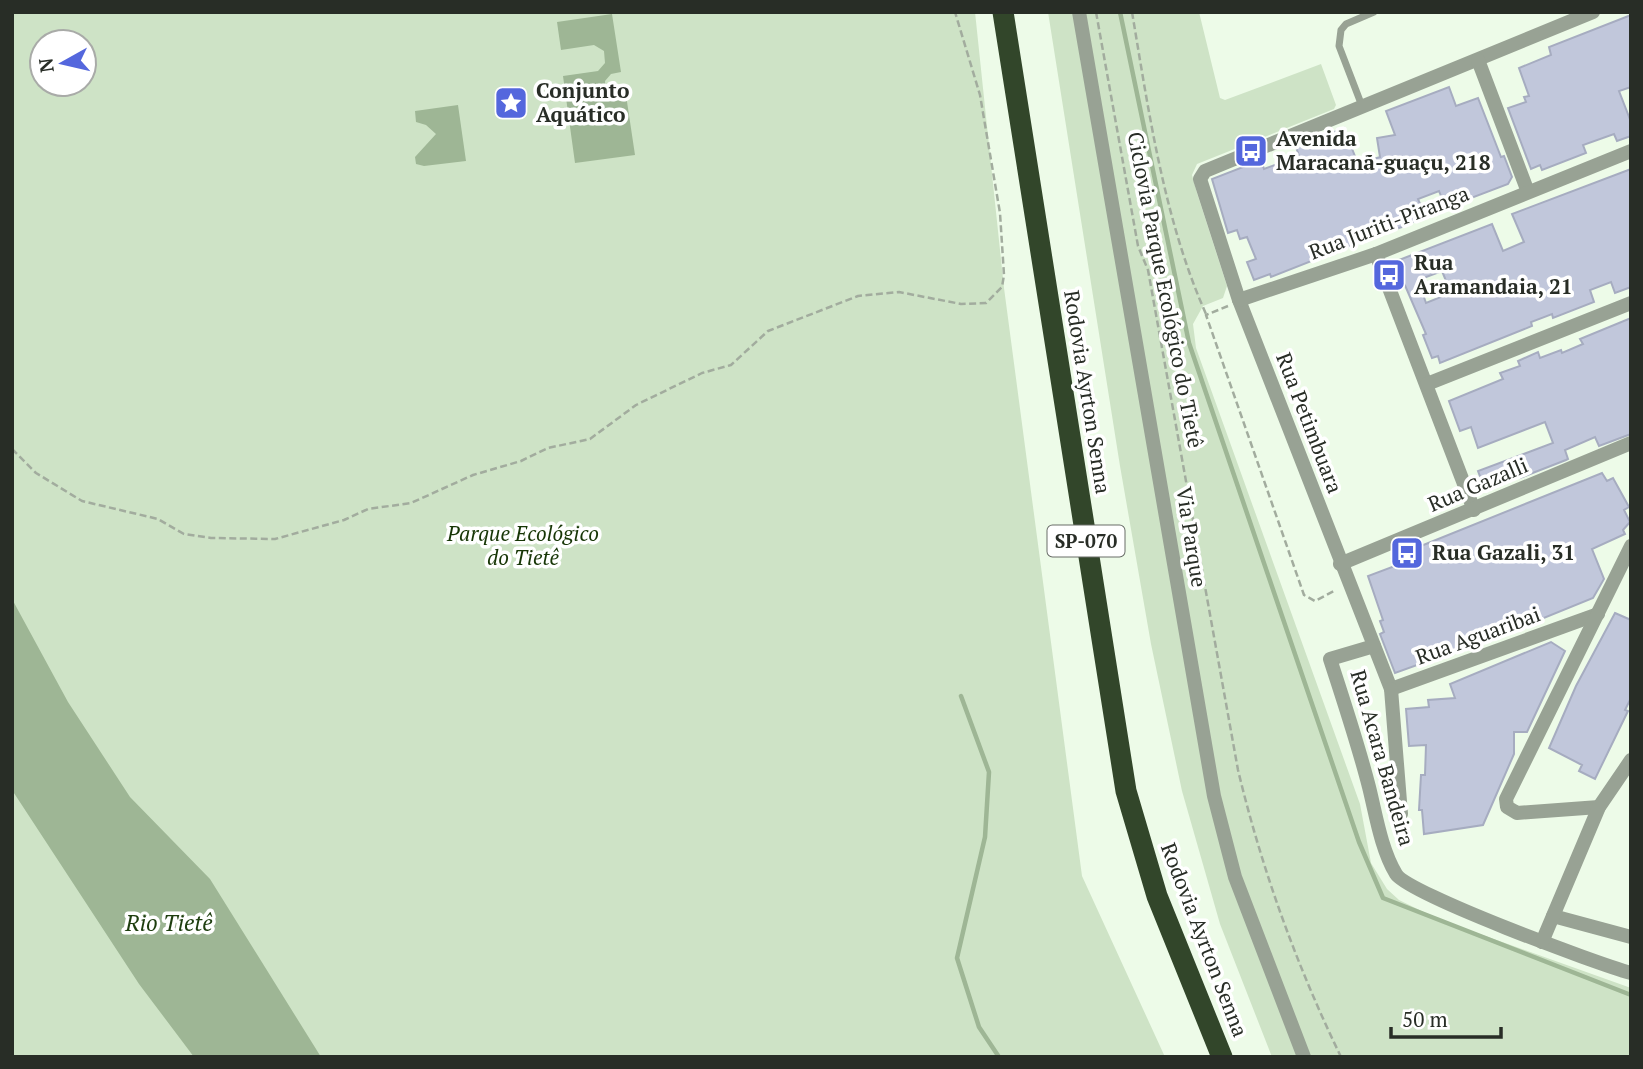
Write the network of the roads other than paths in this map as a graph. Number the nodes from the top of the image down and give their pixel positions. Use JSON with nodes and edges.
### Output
{"nodes":[{"id":1,"x":1003,"y":12,"type":"edge"},
{"id":2,"x":1079,"y":12,"type":"edge"},
{"id":3,"x":1374,"y":12,"type":"edge"},
{"id":4,"x":1593,"y":12,"type":"edge"},
{"id":5,"x":1478,"y":60,"type":"junction"},
{"id":6,"x":1362,"y":106,"type":"junction"},
{"id":7,"x":1631,"y":151,"type":"edge"},
{"id":8,"x":1528,"y":192,"type":"junction"},
{"id":9,"x":1376,"y":254,"type":"junction"},
{"id":10,"x":1239,"y":300,"type":"junction"},
{"id":11,"x":1631,"y":303,"type":"edge"},
{"id":12,"x":1427,"y":384,"type":"junction"},
{"id":13,"x":1631,"y":443,"type":"edge"},
{"id":14,"x":1474,"y":510,"type":"junction"},
{"id":15,"x":1631,"y":546,"type":"edge"},
{"id":16,"x":1340,"y":564,"type":"junction"},
{"id":17,"x":1598,"y":614,"type":"junction"},
{"id":18,"x":1374,"y":646,"type":"junction"},
{"id":19,"x":1391,"y":689,"type":"junction"},
{"id":20,"x":1631,"y":760,"type":"edge"},
{"id":21,"x":1599,"y":807,"type":"junction"},
{"id":22,"x":1401,"y":814,"type":"dead end"},
{"id":23,"x":1553,"y":916,"type":"junction"},
{"id":24,"x":1631,"y":937,"type":"edge"},
{"id":25,"x":1542,"y":942,"type":"junction"},
{"id":26,"x":1631,"y":973,"type":"edge"},
{"id":27,"x":1222,"y":1057,"type":"edge"},
{"id":28,"x":1304,"y":1057,"type":"edge"}],
"edges":[{"from":1,"to":27,"type":"highway","name":"Rodovia Ayrton Senna","number":"SP-070"},
{"from":2,"to":28,"type":"street","name":"Via Parque"},
{"from":3,"to":6,"type":"lane"},
{"from":4,"to":5,"type":"street"},
{"from":5,"to":6,"type":"street"},
{"from":5,"to":8,"type":"street"},
{"from":6,"to":10,"type":"street","name":"Rua Petimbuara"},
{"from":7,"to":8,"type":"street","name":"Rua Juriti-Piranga"},
{"from":8,"to":9,"type":"street","name":"Rua Juriti-Piranga"},
{"from":9,"to":10,"type":"street","name":"Rua Juriti-Piranga"},
{"from":9,"to":12,"type":"street"},
{"from":10,"to":16,"type":"street","name":"Rua Petimbuara"},
{"from":11,"to":12,"type":"street"},
{"from":12,"to":14,"type":"street"},
{"from":13,"to":14,"type":"street","name":"Rua Gazalli"},
{"from":14,"to":16,"type":"street","name":"Rua Gazalli"},
{"from":15,"to":17,"type":"street"},
{"from":16,"to":18,"type":"street","name":"Rua Petimbuara"},
{"from":17,"to":19,"type":"street","name":"Rua Aguaribai"},
{"from":17,"to":21,"type":"street"},
{"from":18,"to":19,"type":"street","name":"Rua Petimbuara"},
{"from":18,"to":25,"type":"street","name":"Rua Acara Bandeira"},
{"from":19,"to":22,"type":"street"},
{"from":20,"to":21,"type":"street"},
{"from":21,"to":23,"type":"street"},
{"from":23,"to":24,"type":"street"},
{"from":23,"to":25,"type":"street"},
{"from":25,"to":26,"type":"street","name":"Rua Acara Bandeira"}]}
